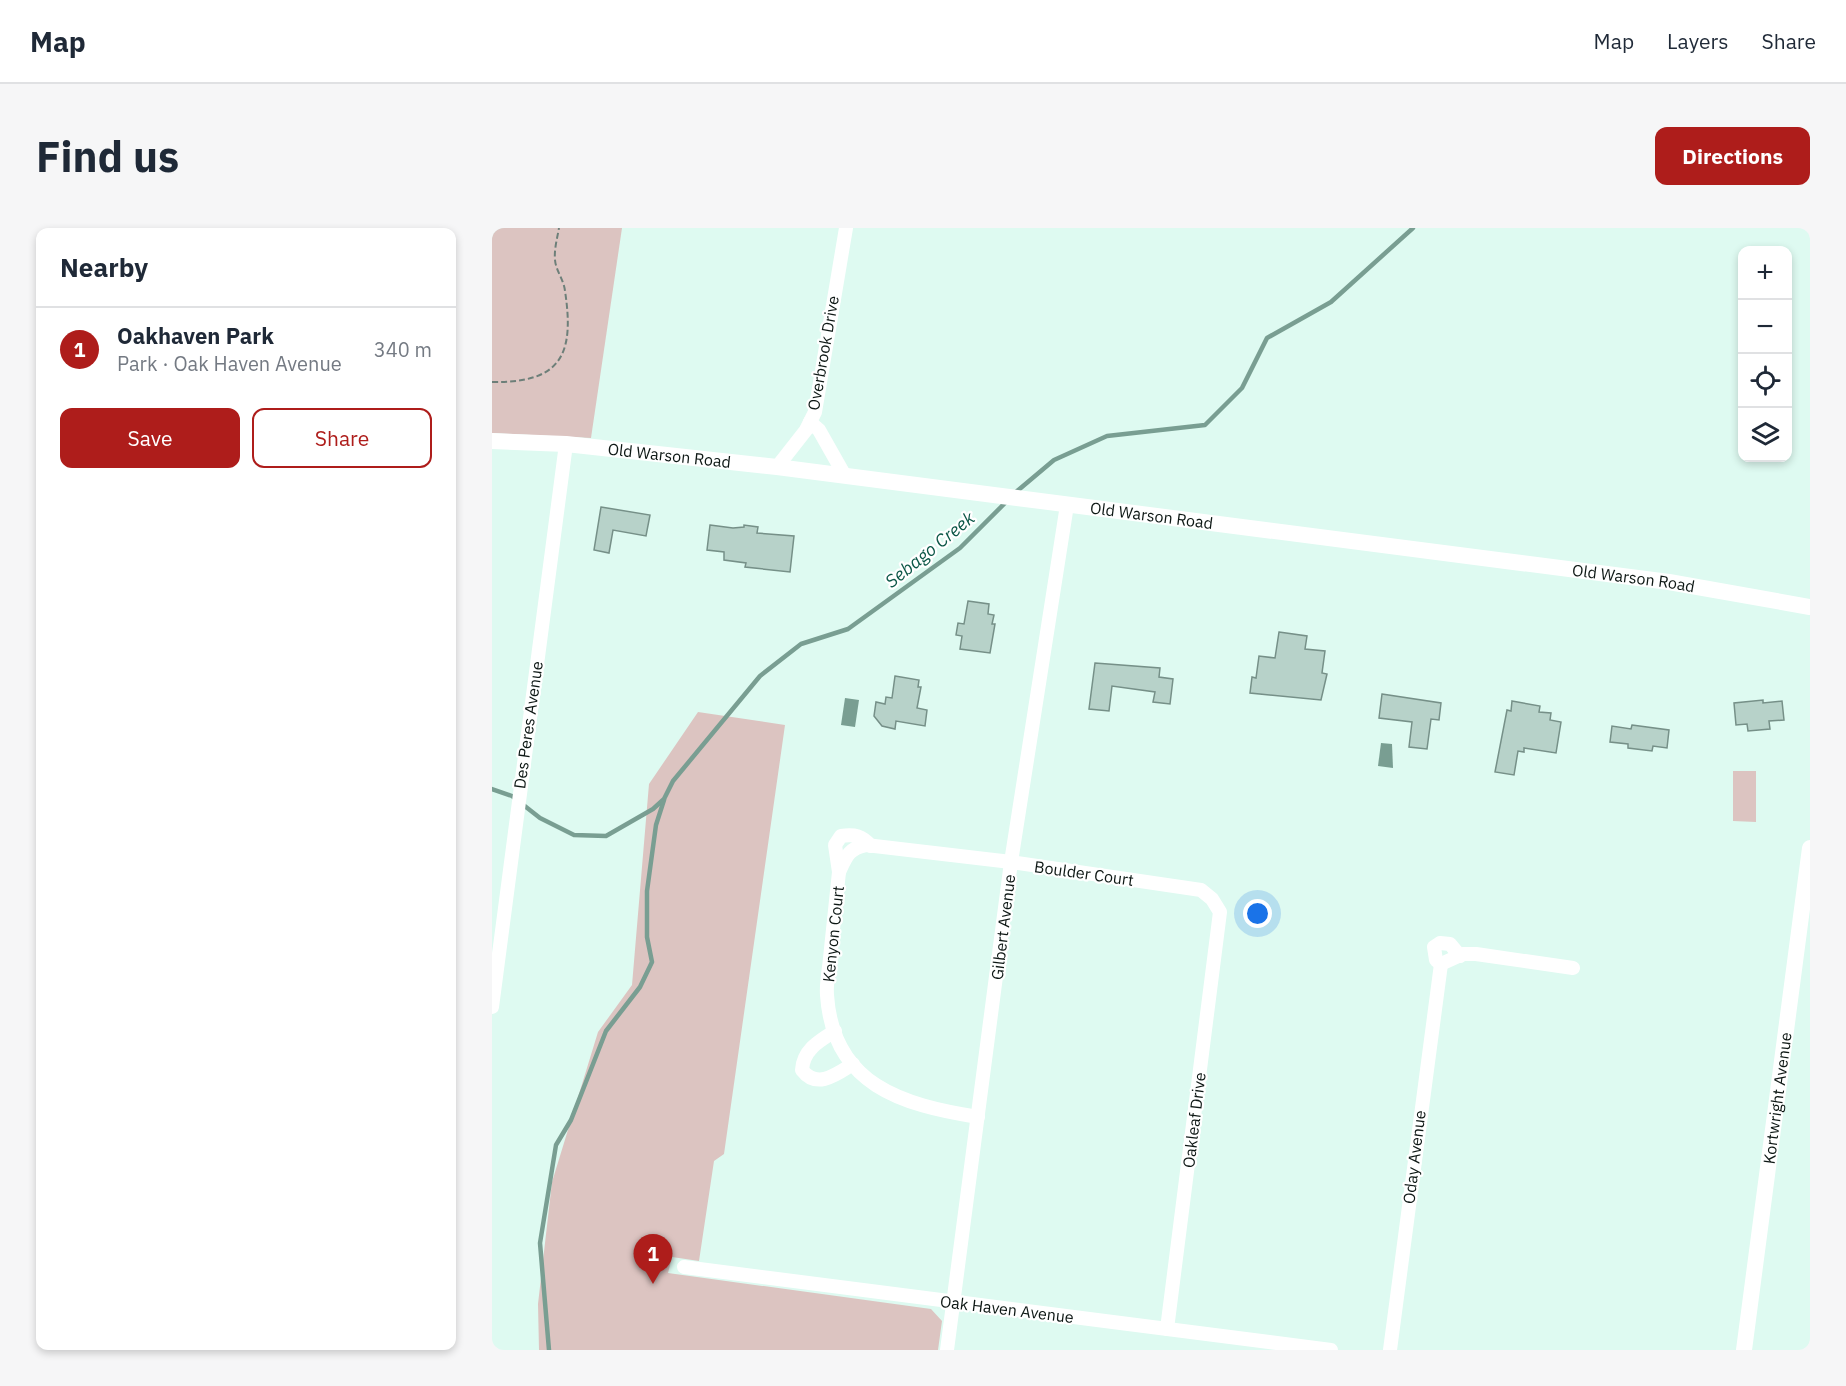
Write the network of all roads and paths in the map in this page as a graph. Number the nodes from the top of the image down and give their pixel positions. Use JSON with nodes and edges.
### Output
{"nodes":[{"id":1,"x":558,"y":228,"type":"edge"},
{"id":2,"x":846,"y":228,"type":"edge"},
{"id":3,"x":492,"y":381,"type":"edge"},
{"id":4,"x":810,"y":422,"type":"junction"},
{"id":5,"x":492,"y":441,"type":"edge"},
{"id":6,"x":566,"y":444,"type":"junction"},
{"id":7,"x":777,"y":467,"type":"junction"},
{"id":8,"x":844,"y":476,"type":"junction"},
{"id":9,"x":1067,"y":505,"type":"junction"},
{"id":10,"x":1810,"y":607,"type":"edge"},
{"id":11,"x":869,"y":846,"type":"joint"},
{"id":12,"x":1810,"y":848,"type":"edge"},
{"id":13,"x":1011,"y":862,"type":"junction"},
{"id":14,"x":1808,"y":886,"type":"edge"},
{"id":15,"x":1220,"y":912,"type":"joint"},
{"id":16,"x":1460,"y":956,"type":"junction"},
{"id":17,"x":1441,"y":964,"type":"junction"},
{"id":18,"x":1574,"y":968,"type":"dead end"},
{"id":19,"x":492,"y":1007,"type":"edge"},
{"id":20,"x":836,"y":1031,"type":"junction"},
{"id":21,"x":853,"y":1064,"type":"junction"},
{"id":22,"x":978,"y":1117,"type":"junction"},
{"id":23,"x":684,"y":1267,"type":"dead end"},
{"id":24,"x":954,"y":1303,"type":"junction"},
{"id":25,"x":1167,"y":1329,"type":"junction"},
{"id":26,"x":947,"y":1350,"type":"edge"},
{"id":27,"x":1331,"y":1350,"type":"edge"},
{"id":28,"x":1390,"y":1350,"type":"edge"},
{"id":29,"x":1744,"y":1350,"type":"edge"}],
"edges":[{"from":1,"to":3,"type":"path"},
{"from":2,"to":4,"type":"street","name":"Overbrook Drive"},
{"from":4,"to":7,"type":"street","name":"Overbrook Drive"},
{"from":4,"to":8,"type":"street"},
{"from":5,"to":6,"type":"street","name":"Old Warson Road"},
{"from":6,"to":7,"type":"street","name":"Old Warson Road"},
{"from":6,"to":19,"type":"street","name":"Des Peres Avenue"},
{"from":7,"to":8,"type":"street","name":"Old Warson Road"},
{"from":8,"to":9,"type":"street","name":"Old Warson Road"},
{"from":9,"to":10,"type":"street","name":"Old Warson Road"},
{"from":9,"to":13,"type":"street","name":"Gilbert Avenue"},
{"from":11,"to":13,"type":"street","name":"Boulder Court"},
{"from":11,"to":20,"type":"street","name":"Kenyon Court"},
{"from":12,"to":14,"type":"street","name":"Kortwright Avenue"},
{"from":13,"to":15,"type":"street","name":"Boulder Court"},
{"from":13,"to":22,"type":"street","name":"Gilbert Avenue"},
{"from":14,"to":29,"type":"street","name":"Kortwright Avenue"},
{"from":15,"to":25,"type":"street","name":"Oakleaf Drive"},
{"from":16,"to":17,"type":"street"},
{"from":16,"to":17,"type":"street","name":"Oday Avenue"},
{"from":16,"to":18,"type":"street"},
{"from":17,"to":28,"type":"street","name":"Oday Avenue"},
{"from":20,"to":21,"type":"street","name":"Kenyon Court"},
{"from":20,"to":21,"type":"street"},
{"from":21,"to":22,"type":"street","name":"Kenyon Court"},
{"from":22,"to":24,"type":"street","name":"Gilbert Avenue"},
{"from":23,"to":24,"type":"street","name":"Oak Haven Avenue"},
{"from":24,"to":25,"type":"street","name":"Oak Haven Avenue"},
{"from":24,"to":26,"type":"street","name":"Gilbert Avenue"},
{"from":25,"to":27,"type":"street","name":"Oak Haven Avenue"}]}
